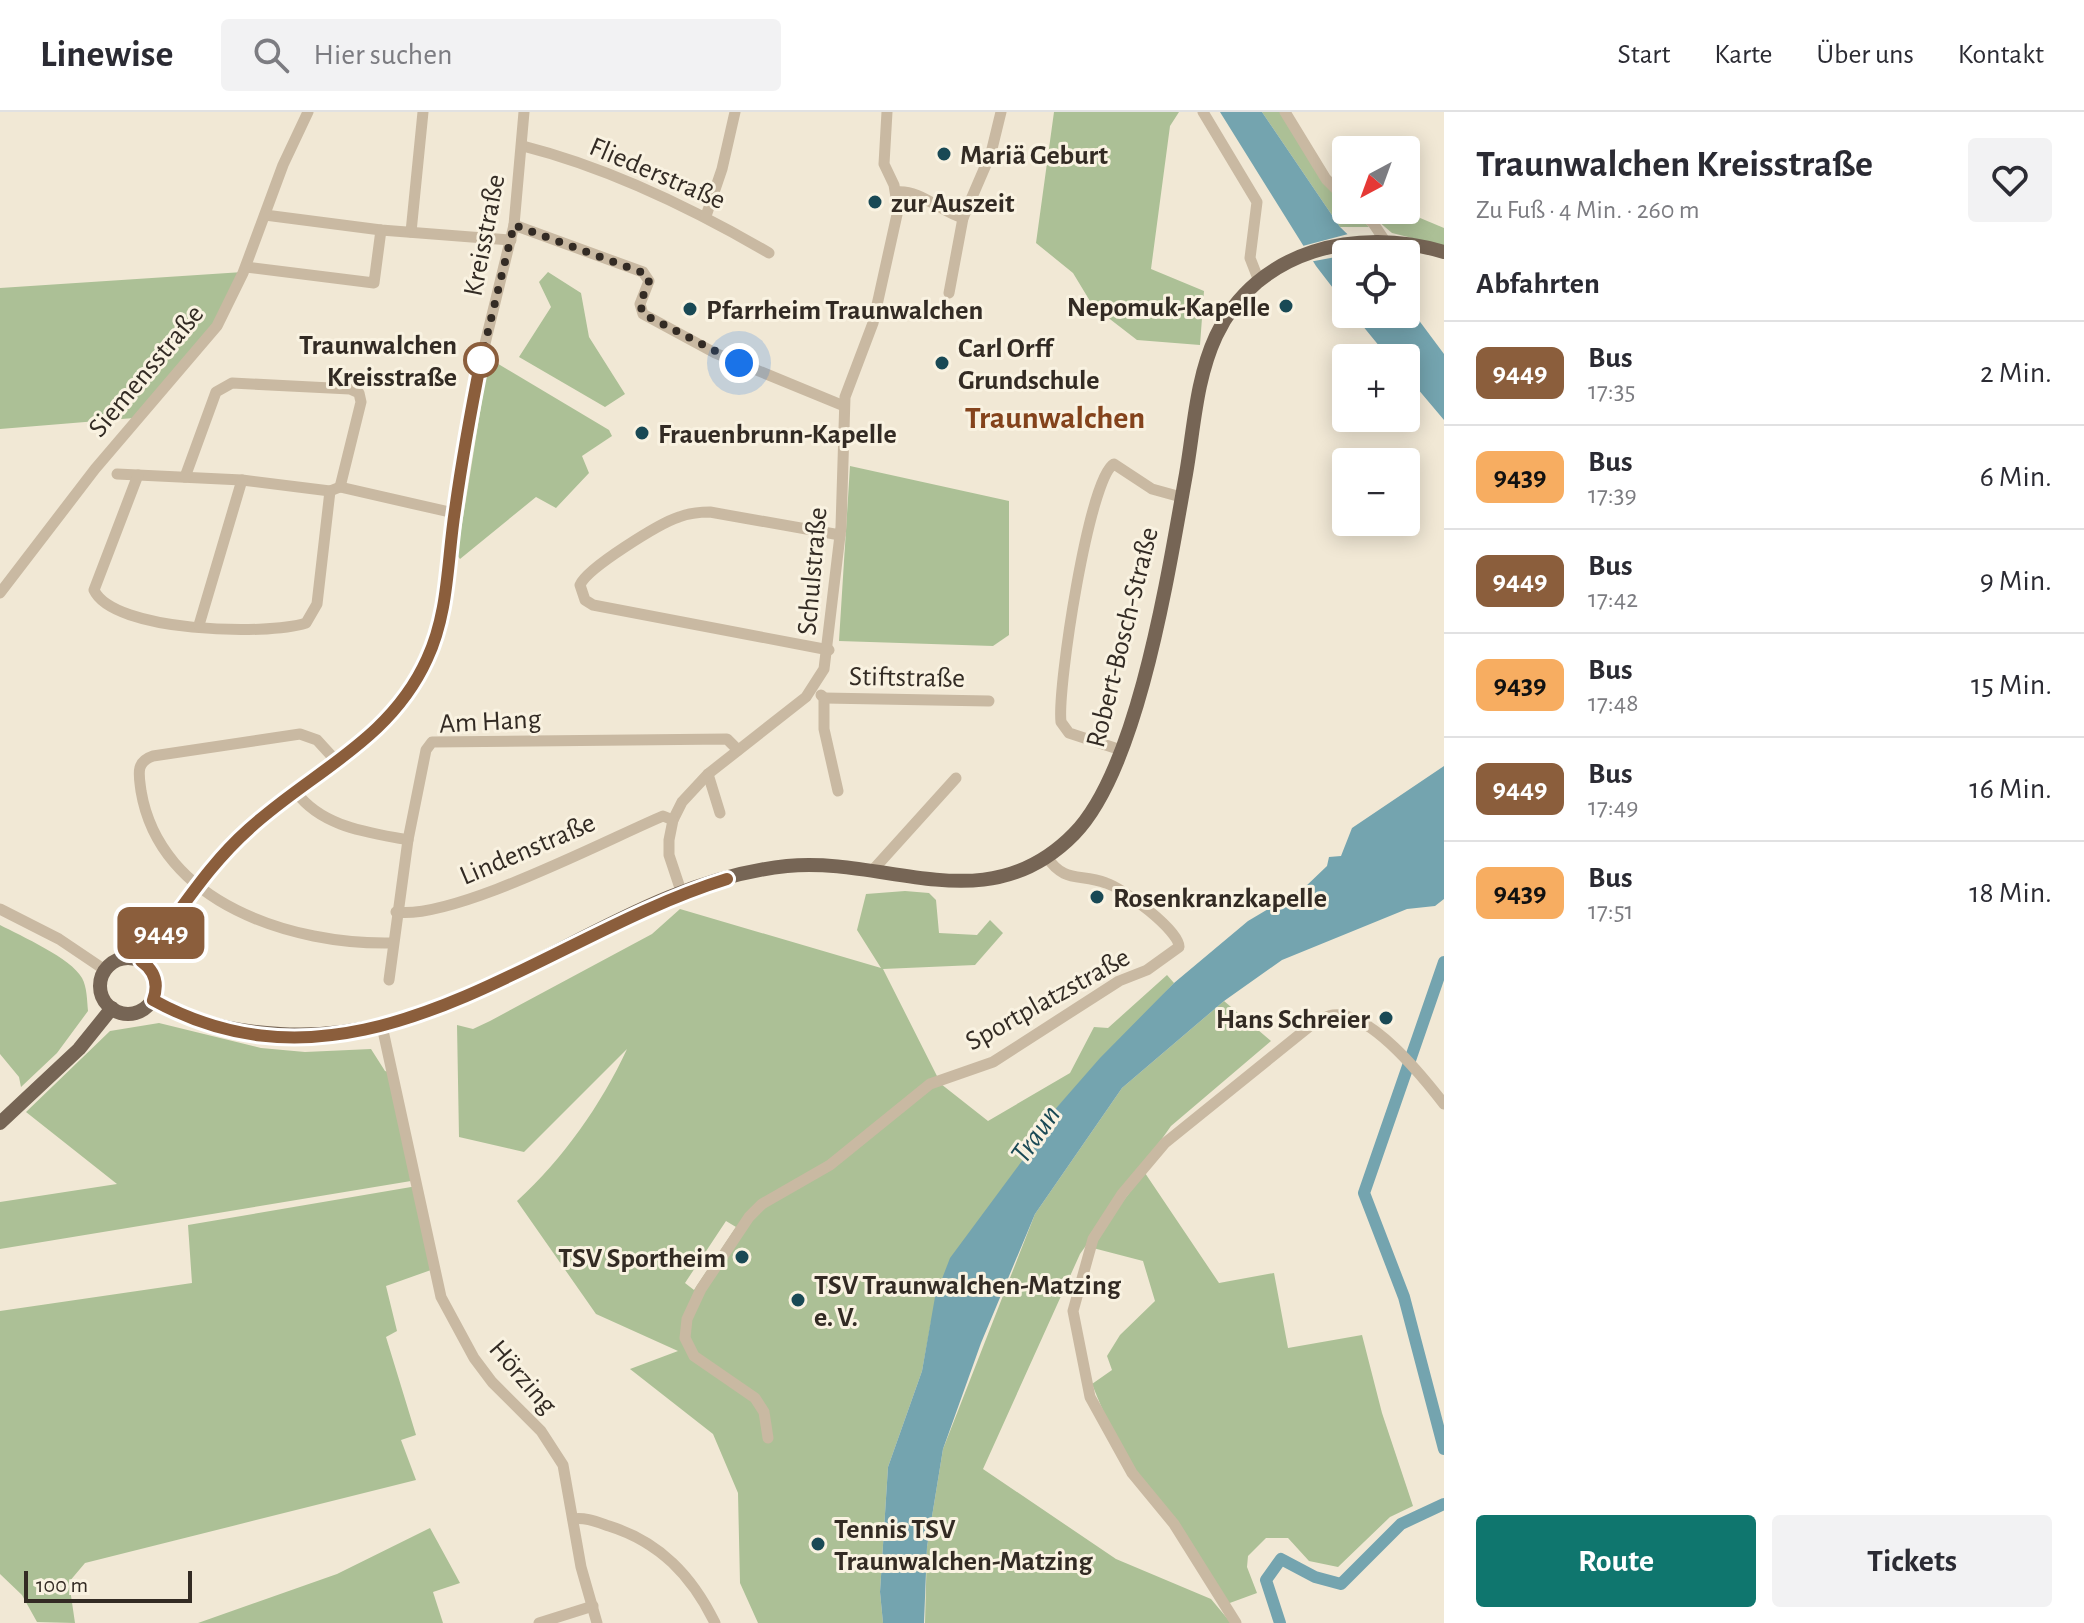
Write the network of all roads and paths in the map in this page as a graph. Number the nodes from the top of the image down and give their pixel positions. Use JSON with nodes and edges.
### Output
{"nodes":[{"id":1,"x":308,"y":112,"type":"edge"},
{"id":2,"x":423,"y":112,"type":"edge"},
{"id":3,"x":524,"y":112,"type":"edge"},
{"id":4,"x":735,"y":112,"type":"edge"},
{"id":5,"x":887,"y":112,"type":"edge"},
{"id":6,"x":1001,"y":112,"type":"edge"},
{"id":7,"x":1203,"y":112,"type":"edge"},
{"id":8,"x":1285,"y":112,"type":"edge"},
{"id":9,"x":523,"y":146,"type":"junction"},
{"id":10,"x":1332,"y":185,"type":"edge"},
{"id":11,"x":896,"y":192,"type":"junction"},
{"id":12,"x":265,"y":215,"type":"junction"},
{"id":13,"x":706,"y":216,"type":"junction"},
{"id":14,"x":963,"y":218,"type":"junction"},
{"id":15,"x":514,"y":225,"type":"junction"},
{"id":16,"x":381,"y":230,"type":"junction"},
{"id":17,"x":411,"y":232,"type":"junction"},
{"id":18,"x":511,"y":240,"type":"junction"},
{"id":19,"x":1332,"y":246,"type":"edge"},
{"id":20,"x":1420,"y":248,"type":"edge"},
{"id":21,"x":1444,"y":252,"type":"edge"},
{"id":22,"x":769,"y":253,"type":"dead end"},
{"id":23,"x":246,"y":267,"type":"junction"},
{"id":24,"x":1259,"y":281,"type":"junction"},
{"id":25,"x":949,"y":293,"type":"dead end"},
{"id":26,"x":844,"y":406,"type":"junction"},
{"id":27,"x":117,"y":474,"type":"dead end"},
{"id":28,"x":138,"y":475,"type":"junction"},
{"id":29,"x":185,"y":477,"type":"junction"},
{"id":30,"x":242,"y":480,"type":"junction"},
{"id":31,"x":335,"y":489,"type":"junction"},
{"id":32,"x":1181,"y":497,"type":"junction"},
{"id":33,"x":454,"y":513,"type":"junction"},
{"id":34,"x":840,"y":535,"type":"junction"},
{"id":35,"x":0,"y":593,"type":"edge"},
{"id":36,"x":199,"y":625,"type":"junction"},
{"id":37,"x":829,"y":650,"type":"junction"},
{"id":38,"x":814,"y":687,"type":"junction"},
{"id":39,"x":824,"y":698,"type":"junction"},
{"id":40,"x":989,"y":701,"type":"dead end"},
{"id":41,"x":738,"y":750,"type":"junction"},
{"id":42,"x":1121,"y":750,"type":"junction"},
{"id":43,"x":338,"y":763,"type":"junction"},
{"id":44,"x":708,"y":774,"type":"junction"},
{"id":45,"x":956,"y":778,"type":"dead end"},
{"id":46,"x":838,"y":791,"type":"dead end"},
{"id":47,"x":296,"y":792,"type":"junction"},
{"id":48,"x":720,"y":813,"type":"dead end"},
{"id":49,"x":673,"y":820,"type":"junction"},
{"id":50,"x":408,"y":840,"type":"junction"},
{"id":51,"x":1046,"y":856,"type":"junction"},
{"id":52,"x":872,"y":871,"type":"junction"},
{"id":53,"x":197,"y":884,"type":"junction"},
{"id":54,"x":682,"y":894,"type":"junction"},
{"id":55,"x":0,"y":909,"type":"edge"},
{"id":56,"x":396,"y":912,"type":"junction"},
{"id":57,"x":392,"y":943,"type":"junction"},
{"id":58,"x":141,"y":961,"type":"junction"},
{"id":59,"x":105,"y":970,"type":"junction"},
{"id":60,"x":389,"y":980,"type":"dead end"},
{"id":61,"x":153,"y":1000,"type":"junction"},
{"id":62,"x":112,"y":1008,"type":"junction"},
{"id":63,"x":382,"y":1026,"type":"junction"},
{"id":64,"x":1444,"y":1104,"type":"edge"},
{"id":65,"x":0,"y":1123,"type":"edge"},
{"id":66,"x":768,"y":1438,"type":"dead end"},
{"id":67,"x":573,"y":1519,"type":"junction"},
{"id":68,"x":593,"y":1606,"type":"junction"},
{"id":69,"x":539,"y":1623,"type":"edge"},
{"id":70,"x":597,"y":1623,"type":"edge"},
{"id":71,"x":715,"y":1623,"type":"edge"},
{"id":72,"x":1236,"y":1623,"type":"edge"}],
"edges":[{"from":1,"to":12,"type":"street","name":"Siemensstraße"},
{"from":2,"to":17,"type":"street"},
{"from":3,"to":9,"type":"street","name":"Kreisstraße"},
{"from":4,"to":13,"type":"street"},
{"from":5,"to":11,"type":"street","name":"Schulstraße"},
{"from":6,"to":14,"type":"street"},
{"from":7,"to":24,"type":"street"},
{"from":8,"to":10,"type":"street"},
{"from":9,"to":13,"type":"street","name":"Fliederstraße"},
{"from":9,"to":15,"type":"street","name":"Kreisstraße"},
{"from":11,"to":14,"type":"street"},
{"from":11,"to":26,"type":"street","name":"Schulstraße"},
{"from":12,"to":16,"type":"street"},
{"from":12,"to":23,"type":"street","name":"Siemensstraße"},
{"from":13,"to":22,"type":"street","name":"Fliederstraße"},
{"from":14,"to":25,"type":"street"},
{"from":15,"to":18,"type":"street","name":"Kreisstraße"},
{"from":15,"to":26,"type":"street"},
{"from":16,"to":17,"type":"street"},
{"from":16,"to":23,"type":"street"},
{"from":17,"to":18,"type":"street"},
{"from":18,"to":33,"type":"street","name":"Kreisstraße"},
{"from":19,"to":24,"type":"main road","name":"Robert-Bosch-Straße"},
{"from":20,"to":21,"type":"main road","name":"Robert-Bosch-Straße"},
{"from":23,"to":35,"type":"street","name":"Siemensstraße"},
{"from":24,"to":32,"type":"main road","name":"Robert-Bosch-Straße"},
{"from":26,"to":34,"type":"street","name":"Schulstraße"},
{"from":27,"to":28,"type":"street"},
{"from":28,"to":29,"type":"street"},
{"from":28,"to":36,"type":"street"},
{"from":29,"to":30,"type":"street"},
{"from":29,"to":31,"type":"street"},
{"from":30,"to":31,"type":"street"},
{"from":30,"to":36,"type":"street"},
{"from":31,"to":33,"type":"street"},
{"from":31,"to":36,"type":"street"},
{"from":32,"to":42,"type":"main road","name":"Robert-Bosch-Straße"},
{"from":32,"to":42,"type":"street"},
{"from":33,"to":43,"type":"street","name":"Kreisstraße"},
{"from":34,"to":37,"type":"street","name":"Schulstraße"},
{"from":34,"to":37,"type":"street"},
{"from":37,"to":38,"type":"street","name":"Schulstraße"},
{"from":38,"to":39,"type":"street"},
{"from":38,"to":41,"type":"street","name":"Schulstraße"},
{"from":39,"to":40,"type":"street","name":"Stiftstraße"},
{"from":39,"to":46,"type":"street"},
{"from":41,"to":44,"type":"street","name":"Schulstraße"},
{"from":41,"to":50,"type":"street","name":"Am Hang"},
{"from":42,"to":51,"type":"main road","name":"Robert-Bosch-Straße"},
{"from":43,"to":47,"type":"street","name":"Kreisstraße"},
{"from":43,"to":53,"type":"street"},
{"from":44,"to":48,"type":"street"},
{"from":44,"to":49,"type":"street","name":"Schulstraße"},
{"from":45,"to":52,"type":"street"},
{"from":47,"to":50,"type":"street"},
{"from":47,"to":53,"type":"street","name":"Kreisstraße"},
{"from":49,"to":54,"type":"street"},
{"from":49,"to":56,"type":"street","name":"Lindenstraße"},
{"from":50,"to":56,"type":"street","name":"Am Hang"},
{"from":51,"to":52,"type":"main road","name":"Robert-Bosch-Straße"},
{"from":51,"to":66,"type":"street","name":"Sportplatzstraße"},
{"from":52,"to":54,"type":"main road","name":"Robert-Bosch-Straße"},
{"from":53,"to":57,"type":"street"},
{"from":53,"to":58,"type":"street","name":"Kreisstraße"},
{"from":54,"to":63,"type":"main road","name":"Robert-Bosch-Straße"},
{"from":55,"to":59,"type":"street"},
{"from":56,"to":57,"type":"street","name":"Am Hang"},
{"from":57,"to":60,"type":"street","name":"Am Hang"},
{"from":58,"to":59,"type":"main road"},
{"from":58,"to":61,"type":"main road"},
{"from":59,"to":62,"type":"main road"},
{"from":61,"to":62,"type":"main road"},
{"from":61,"to":63,"type":"main road","name":"Robert-Bosch-Straße"},
{"from":62,"to":65,"type":"main road"},
{"from":63,"to":67,"type":"street","name":"Hörzing"},
{"from":64,"to":72,"type":"street"},
{"from":67,"to":68,"type":"street","name":"Hörzing"},
{"from":67,"to":71,"type":"street"},
{"from":68,"to":69,"type":"street"},
{"from":68,"to":70,"type":"street","name":"Hörzing"}]}
